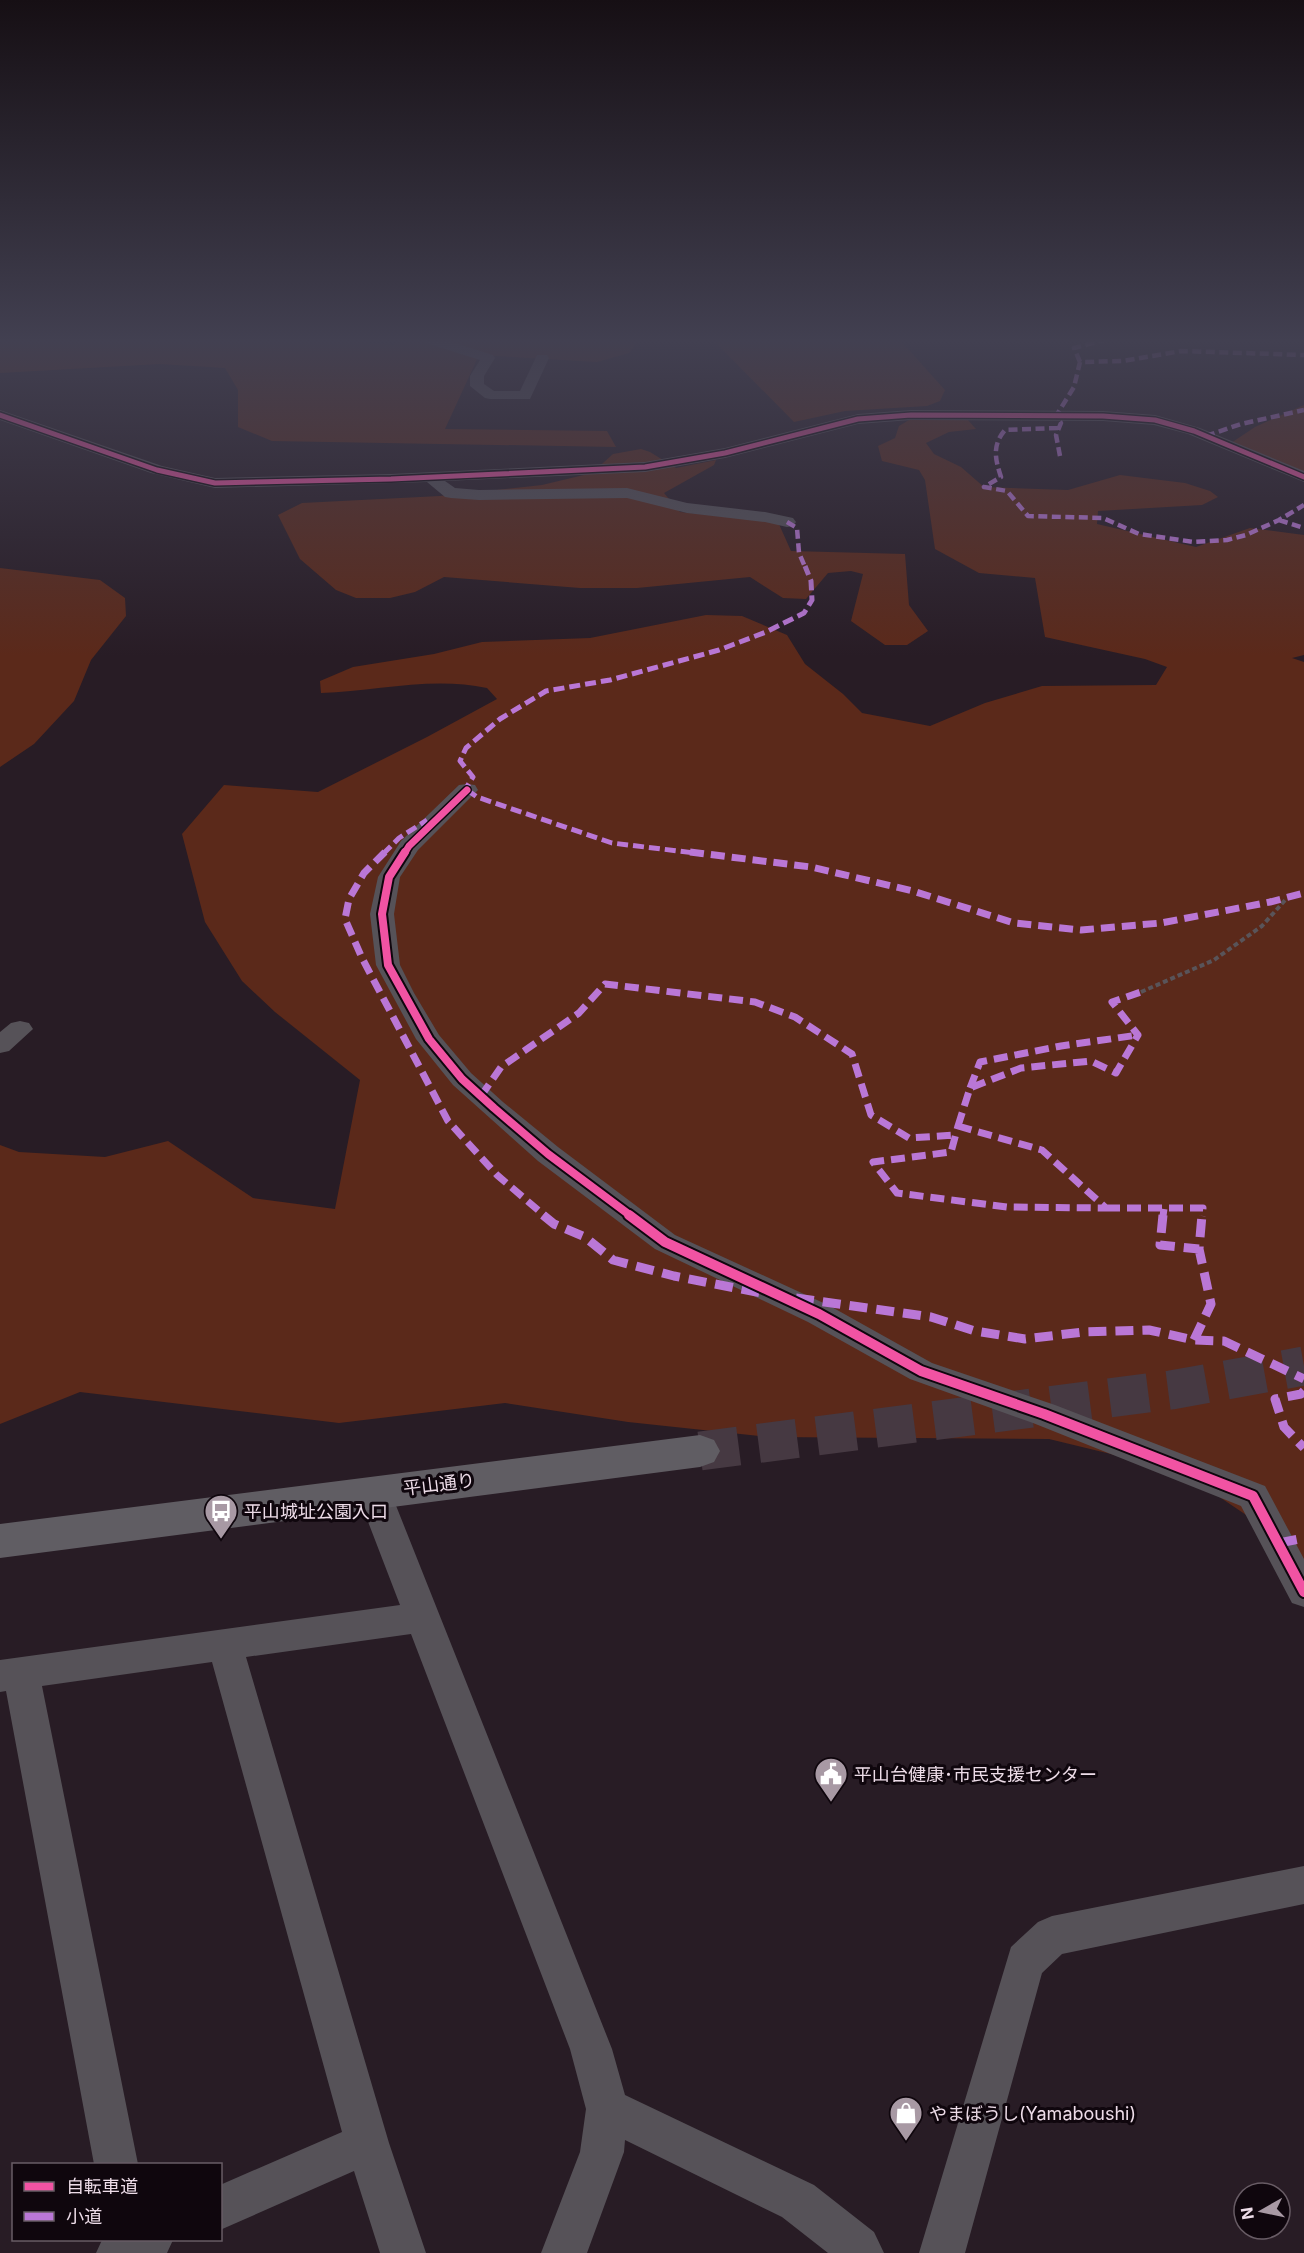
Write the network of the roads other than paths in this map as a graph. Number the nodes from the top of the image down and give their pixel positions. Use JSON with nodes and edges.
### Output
{"nodes":[{"id":1,"x":86,"y":445,"type":"edge"},
{"id":2,"x":757,"y":445,"type":"edge"},
{"id":3,"x":1227,"y":445,"type":"edge"},
{"id":4,"x":430,"y":477,"type":"junction"},
{"id":5,"x":1304,"y":477,"type":"edge"},
{"id":6,"x":787,"y":522,"type":"dead end"},
{"id":7,"x":467,"y":790,"type":"dead end"},
{"id":8,"x":20,"y":1029,"type":"dead end"},
{"id":9,"x":0,"y":1045,"type":"edge"},
{"id":10,"x":700,"y":1451,"type":"tunnel mouth"},
{"id":11,"x":374,"y":1493,"type":"junction"},
{"id":12,"x":0,"y":1540,"type":"edge"},
{"id":13,"x":1304,"y":1592,"type":"edge"},
{"id":14,"x":422,"y":1617,"type":"junction"},
{"id":15,"x":225,"y":1646,"type":"junction"},
{"id":16,"x":10,"y":1675,"type":"edge"},
{"id":17,"x":1304,"y":1885,"type":"edge"},
{"id":18,"x":608,"y":2109,"type":"junction"},
{"id":19,"x":367,"y":2143,"type":"junction"},
{"id":20,"x":116,"y":2163,"type":"edge"},
{"id":21,"x":222,"y":2207,"type":"edge"},
{"id":22,"x":403,"y":2253,"type":"edge"},
{"id":23,"x":564,"y":2253,"type":"edge"},
{"id":24,"x":861,"y":2253,"type":"edge"},
{"id":25,"x":942,"y":2253,"type":"edge"}],
"edges":[{"from":1,"to":4,"type":"street"},
{"from":2,"to":4,"type":"street"},
{"from":3,"to":5,"type":"street"},
{"from":4,"to":6,"type":"street"},
{"from":7,"to":13,"type":"street"},
{"from":8,"to":9,"type":"street"},
{"from":10,"to":11,"type":"main road","name":"平山通り"},
{"from":11,"to":12,"type":"main road","name":"平山通り"},
{"from":11,"to":14,"type":"street"},
{"from":14,"to":15,"type":"street"},
{"from":14,"to":18,"type":"street"},
{"from":15,"to":16,"type":"street"},
{"from":15,"to":19,"type":"street"},
{"from":16,"to":20,"type":"street"},
{"from":17,"to":25,"type":"street"},
{"from":18,"to":23,"type":"street"},
{"from":18,"to":24,"type":"street"},
{"from":19,"to":21,"type":"street"},
{"from":19,"to":22,"type":"street"}]}
